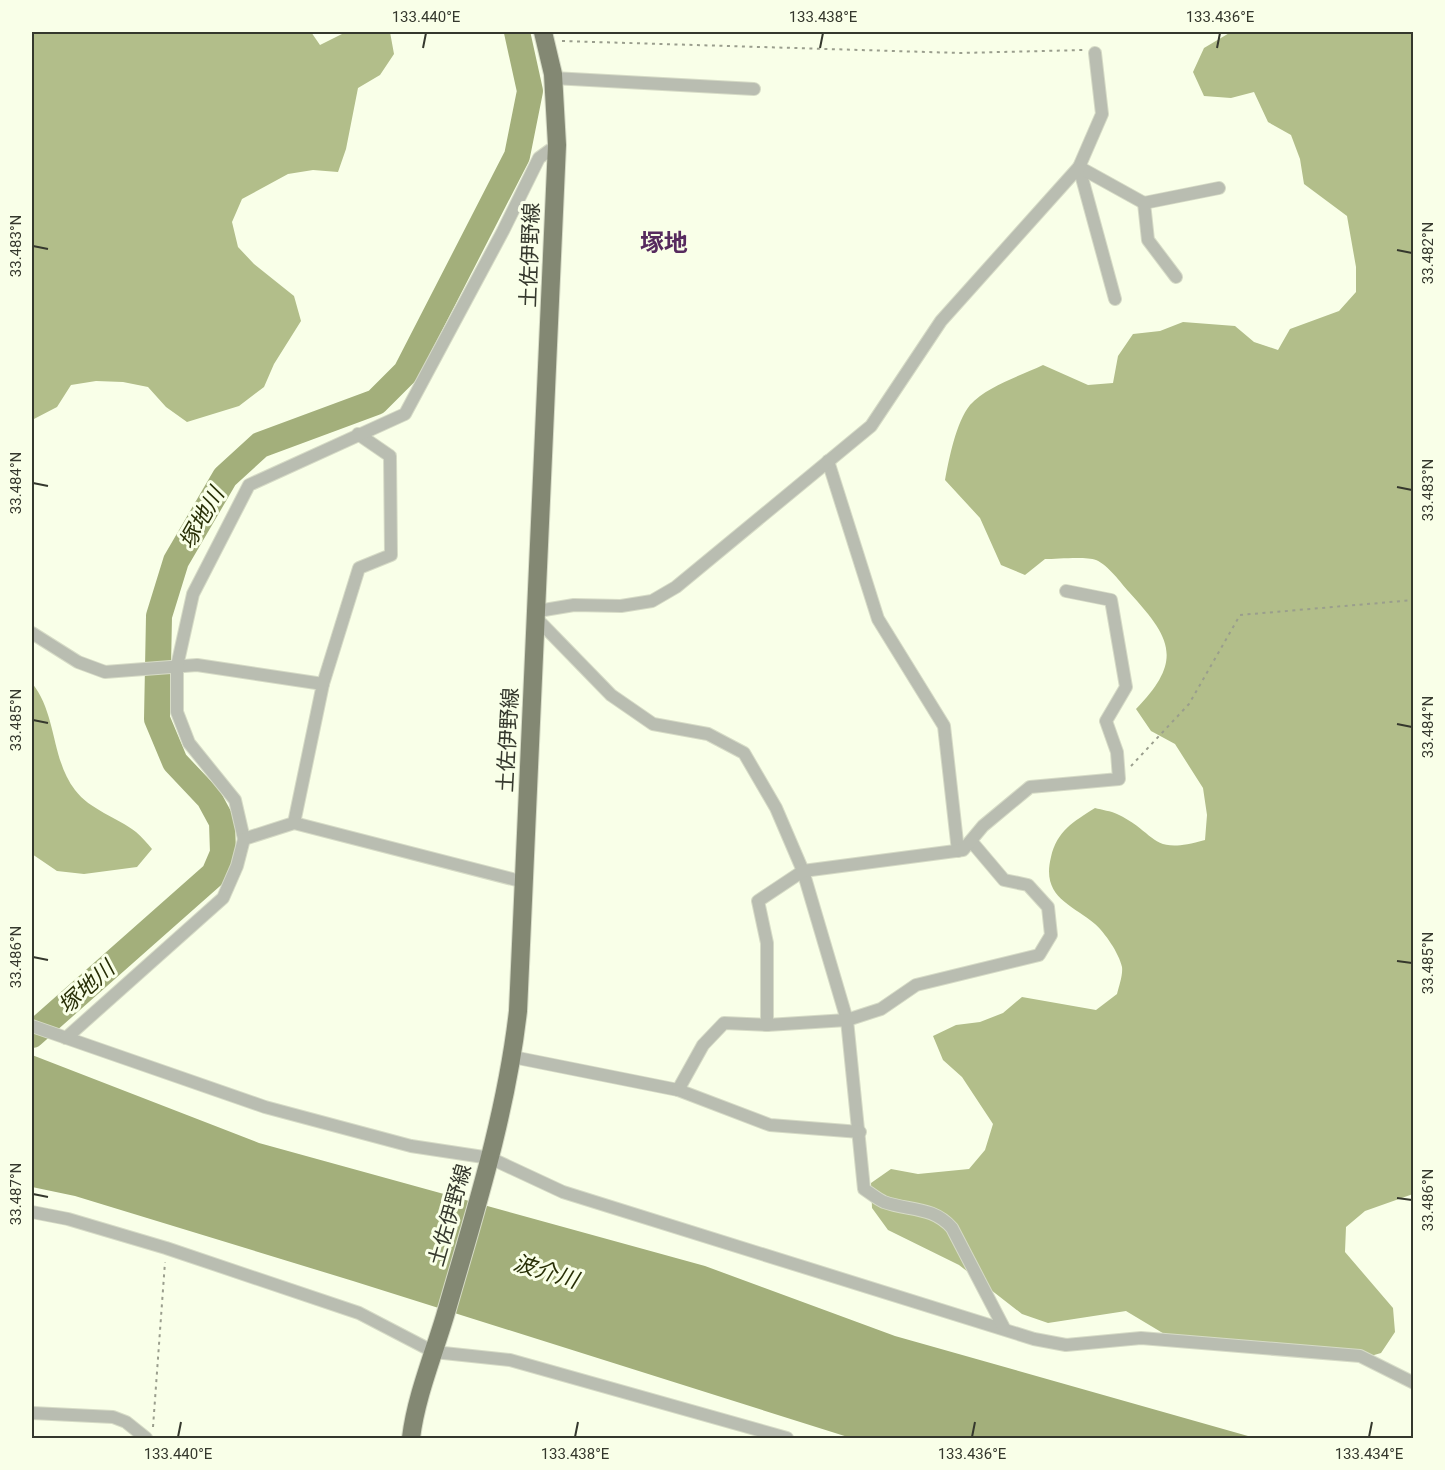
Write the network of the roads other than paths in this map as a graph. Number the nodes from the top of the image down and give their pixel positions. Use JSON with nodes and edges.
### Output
{"nodes":[{"id":1,"x":544,"y":36,"type":"edge"},
{"id":2,"x":1095,"y":53,"type":"road end"},
{"id":3,"x":553,"y":78,"type":"junction"},
{"id":4,"x":754,"y":89,"type":"dead end"},
{"id":5,"x":557,"y":145,"type":"junction"},
{"id":6,"x":1079,"y":168,"type":"junction"},
{"id":7,"x":1219,"y":188,"type":"dead end"},
{"id":8,"x":1144,"y":203,"type":"junction"},
{"id":9,"x":1176,"y":277,"type":"dead end"},
{"id":10,"x":1115,"y":299,"type":"dead end"},
{"id":11,"x":358,"y":434,"type":"junction"},
{"id":12,"x":828,"y":462,"type":"junction"},
{"id":13,"x":1066,"y":591,"type":"dead end"},
{"id":14,"x":538,"y":615,"type":"junction"},
{"id":15,"x":32,"y":633,"type":"edge"},
{"id":16,"x":177,"y":666,"type":"junction"},
{"id":17,"x":323,"y":684,"type":"junction"},
{"id":18,"x":294,"y":823,"type":"junction"},
{"id":19,"x":244,"y":839,"type":"junction"},
{"id":20,"x":971,"y":841,"type":"junction"},
{"id":21,"x":958,"y":851,"type":"junction"},
{"id":22,"x":803,"y":871,"type":"junction"},
{"id":23,"x":524,"y":882,"type":"junction"},
{"id":24,"x":847,"y":1020,"type":"junction"},
{"id":25,"x":767,"y":1025,"type":"junction"},
{"id":26,"x":32,"y":1026,"type":"edge"},
{"id":27,"x":62,"y":1036,"type":"junction"},
{"id":28,"x":513,"y":1057,"type":"junction"},
{"id":29,"x":678,"y":1090,"type":"junction"},
{"id":30,"x":860,"y":1132,"type":"junction"},
{"id":31,"x":489,"y":1164,"type":"junction"},
{"id":32,"x":32,"y":1212,"type":"edge"},
{"id":33,"x":1004,"y":1328,"type":"junction"},
{"id":34,"x":435,"y":1349,"type":"junction"},
{"id":35,"x":1413,"y":1383,"type":"edge"},
{"id":36,"x":32,"y":1413,"type":"edge"},
{"id":37,"x":146,"y":1438,"type":"edge"},
{"id":38,"x":411,"y":1438,"type":"edge"},
{"id":39,"x":787,"y":1438,"type":"edge"}],
"edges":[{"from":1,"to":3,"type":"main road","name":"土佐伊野線"},
{"from":2,"to":6,"type":"street"},
{"from":3,"to":4,"type":"street"},
{"from":3,"to":5,"type":"main road","name":"土佐伊野線"},
{"from":5,"to":11,"type":"street"},
{"from":5,"to":14,"type":"main road","name":"土佐伊野線"},
{"from":6,"to":8,"type":"street"},
{"from":6,"to":10,"type":"street"},
{"from":6,"to":12,"type":"street"},
{"from":7,"to":8,"type":"street"},
{"from":8,"to":9,"type":"street"},
{"from":11,"to":16,"type":"street"},
{"from":11,"to":17,"type":"street"},
{"from":12,"to":14,"type":"street"},
{"from":12,"to":21,"type":"street"},
{"from":13,"to":20,"type":"street"},
{"from":14,"to":22,"type":"street"},
{"from":14,"to":23,"type":"main road","name":"土佐伊野線"},
{"from":15,"to":16,"type":"street"},
{"from":16,"to":17,"type":"street"},
{"from":16,"to":19,"type":"street"},
{"from":17,"to":18,"type":"street"},
{"from":18,"to":19,"type":"street"},
{"from":18,"to":23,"type":"street"},
{"from":19,"to":27,"type":"street"},
{"from":20,"to":21,"type":"street"},
{"from":20,"to":24,"type":"street"},
{"from":21,"to":22,"type":"street"},
{"from":22,"to":24,"type":"street"},
{"from":22,"to":25,"type":"street"},
{"from":23,"to":28,"type":"main road","name":"土佐伊野線"},
{"from":24,"to":25,"type":"street"},
{"from":24,"to":30,"type":"street"},
{"from":25,"to":29,"type":"street"},
{"from":26,"to":27,"type":"street"},
{"from":27,"to":31,"type":"street"},
{"from":28,"to":29,"type":"street"},
{"from":28,"to":31,"type":"main road","name":"土佐伊野線"},
{"from":29,"to":30,"type":"street"},
{"from":30,"to":33,"type":"street"},
{"from":31,"to":33,"type":"street"},
{"from":31,"to":34,"type":"main road","name":"土佐伊野線"},
{"from":32,"to":34,"type":"street"},
{"from":33,"to":35,"type":"street"},
{"from":34,"to":38,"type":"main road","name":"土佐伊野線"},
{"from":34,"to":39,"type":"street"},
{"from":36,"to":37,"type":"street"}]}
